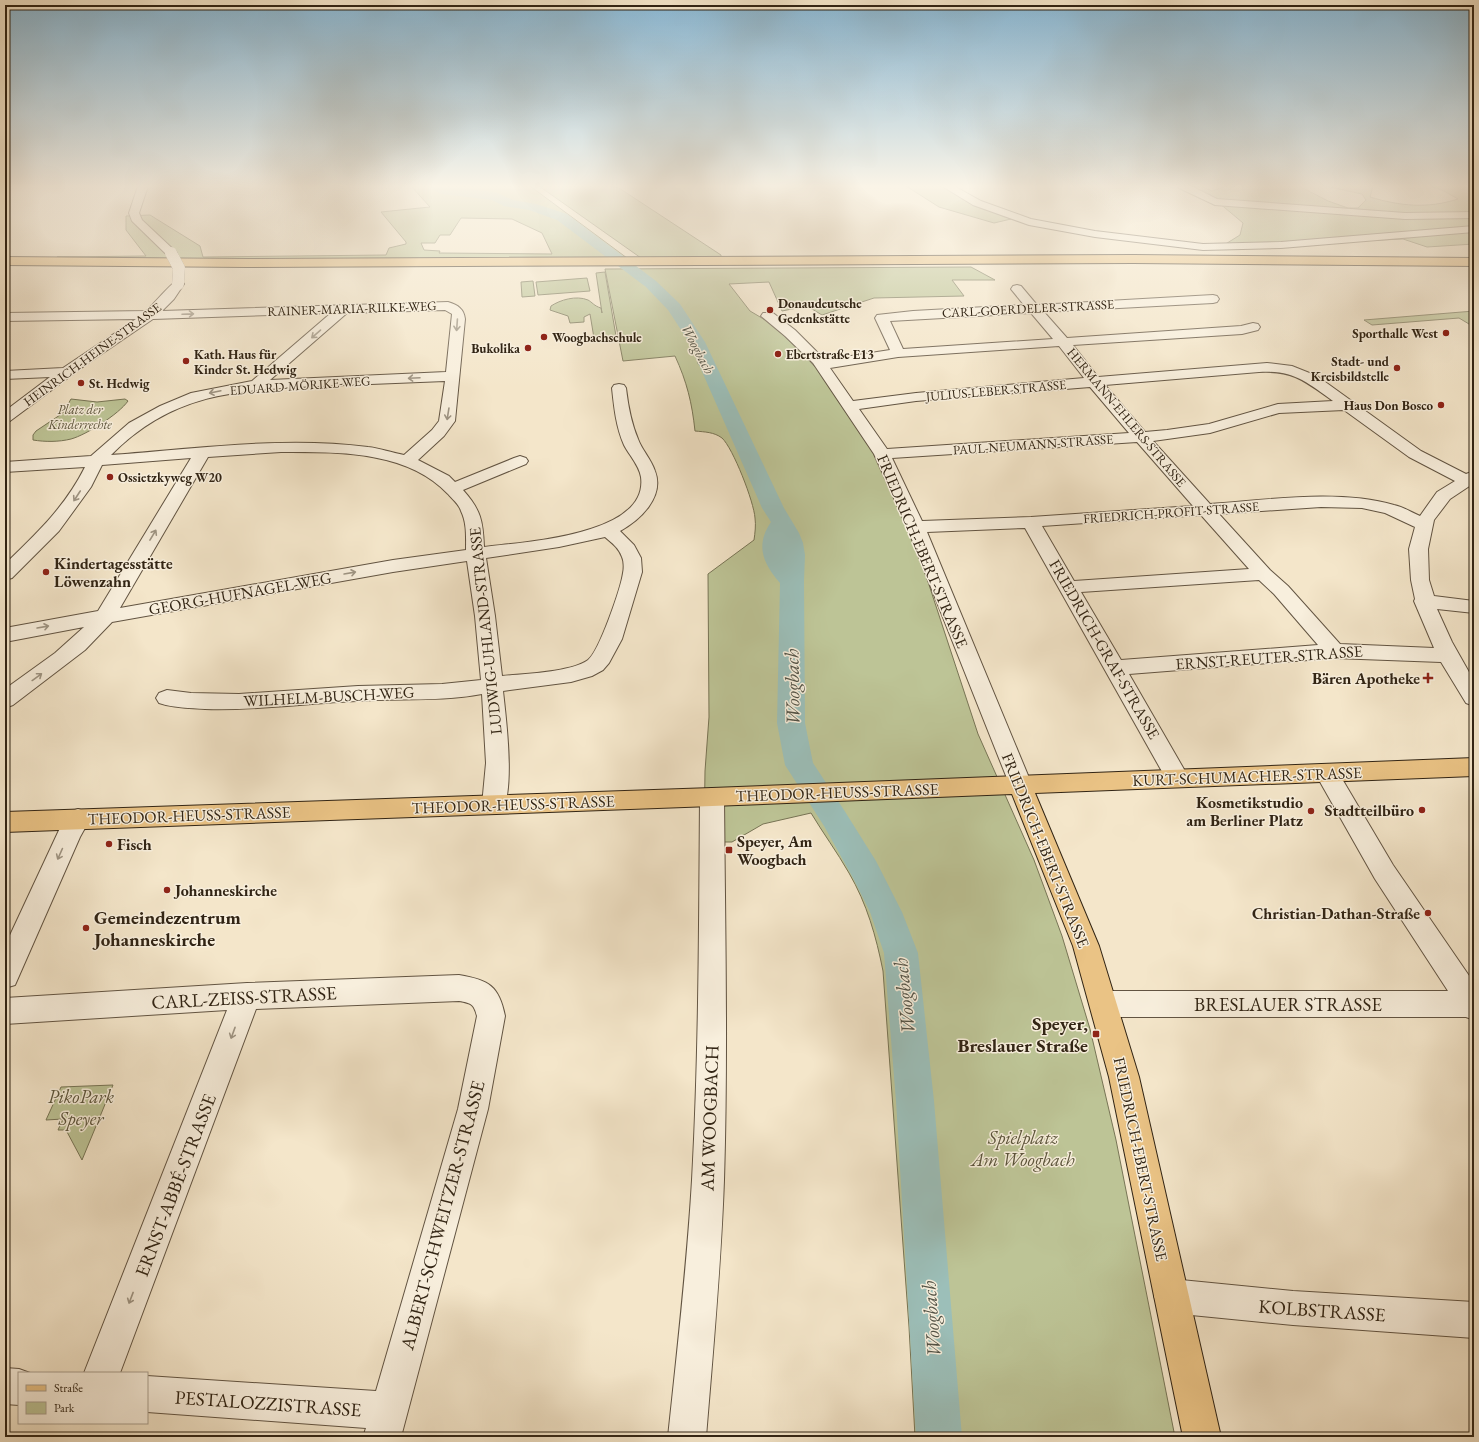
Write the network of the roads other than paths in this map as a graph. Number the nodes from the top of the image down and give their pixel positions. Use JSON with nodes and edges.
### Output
{"nodes":[{"id":1,"x":171,"y":253,"type":"edge"},
{"id":2,"x":994,"y":261,"type":"junction"},
{"id":3,"x":1474,"y":262,"type":"edge"},
{"id":4,"x":7,"y":264,"type":"edge"},
{"id":5,"x":1474,"y":266,"type":"edge"},
{"id":6,"x":1017,"y":289,"type":"dead end"},
{"id":7,"x":1213,"y":299,"type":"dead end"},
{"id":8,"x":345,"y":308,"type":"junction"},
{"id":9,"x":1033,"y":308,"type":"junction"},
{"id":10,"x":149,"y":315,"type":"junction"},
{"id":11,"x":768,"y":316,"type":"dead end"},
{"id":12,"x":5,"y":317,"type":"edge"},
{"id":13,"x":1253,"y":327,"type":"dead end"},
{"id":14,"x":1063,"y":342,"type":"junction"},
{"id":15,"x":898,"y":353,"type":"junction"},
{"id":16,"x":822,"y":365,"type":"junction"},
{"id":17,"x":65,"y":372,"type":"junction"},
{"id":18,"x":5,"y":375,"type":"edge"},
{"id":19,"x":453,"y":376,"type":"junction"},
{"id":20,"x":1094,"y":382,"type":"junction"},
{"id":21,"x":256,"y":385,"type":"junction"},
{"id":22,"x":619,"y":388,"type":"dead end"},
{"id":23,"x":1347,"y":405,"type":"junction"},
{"id":24,"x":851,"y":406,"type":"junction"},
{"id":25,"x":5,"y":418,"type":"edge"},
{"id":26,"x":1141,"y":437,"type":"junction"},
{"id":27,"x":202,"y":453,"type":"junction"},
{"id":28,"x":882,"y":454,"type":"junction"},
{"id":29,"x":520,"y":460,"type":"dead end"},
{"id":30,"x":407,"y":461,"type":"junction"},
{"id":31,"x":96,"y":462,"type":"junction"},
{"id":32,"x":5,"y":467,"type":"edge"},
{"id":33,"x":1470,"y":478,"type":"edge"},
{"id":34,"x":453,"y":488,"type":"junction"},
{"id":35,"x":1207,"y":510,"type":"junction"},
{"id":36,"x":1031,"y":522,"type":"junction"},
{"id":37,"x":1422,"y":524,"type":"junction"},
{"id":38,"x":916,"y":527,"type":"junction"},
{"id":39,"x":608,"y":530,"type":"junction"},
{"id":40,"x":476,"y":554,"type":"junction"},
{"id":41,"x":5,"y":574,"type":"edge"},
{"id":42,"x":1263,"y":574,"type":"junction"},
{"id":43,"x":1070,"y":587,"type":"junction"},
{"id":44,"x":1424,"y":601,"type":"junction"},
{"id":45,"x":1474,"y":607,"type":"edge"},
{"id":46,"x":105,"y":617,"type":"junction"},
{"id":47,"x":5,"y":636,"type":"edge"},
{"id":48,"x":1334,"y":651,"type":"junction"},
{"id":49,"x":1448,"y":655,"type":"junction"},
{"id":50,"x":1114,"y":668,"type":"junction"},
{"id":51,"x":491,"y":685,"type":"junction"},
{"id":52,"x":167,"y":698,"type":"dead end"},
{"id":53,"x":1474,"y":698,"type":"edge"},
{"id":54,"x":5,"y":700,"type":"edge"},
{"id":55,"x":1474,"y":767,"type":"edge"},
{"id":56,"x":1327,"y":773,"type":"junction"},
{"id":57,"x":1177,"y":778,"type":"junction"},
{"id":58,"x":1020,"y":785,"type":"junction"},
{"id":59,"x":712,"y":797,"type":"junction"},
{"id":60,"x":494,"y":805,"type":"junction"},
{"id":61,"x":78,"y":819,"type":"junction"},
{"id":62,"x":5,"y":822,"type":"edge"},
{"id":63,"x":5,"y":976,"type":"edge"},
{"id":64,"x":482,"y":994,"type":"joint"},
{"id":65,"x":247,"y":996,"type":"junction"},
{"id":66,"x":1104,"y":1004,"type":"junction"},
{"id":67,"x":1473,"y":1006,"type":"edge"},
{"id":68,"x":5,"y":1011,"type":"edge"},
{"id":69,"x":1171,"y":1296,"type":"junction"},
{"id":70,"x":1474,"y":1320,"type":"edge"},
{"id":71,"x":102,"y":1372,"type":"edge"},
{"id":72,"x":5,"y":1386,"type":"edge"},
{"id":73,"x":18,"y":1387,"type":"edge"},
{"id":74,"x":148,"y":1394,"type":"edge"},
{"id":75,"x":386,"y":1424,"type":"edge"},
{"id":76,"x":687,"y":1437,"type":"edge"},
{"id":77,"x":1202,"y":1437,"type":"edge"}],
"edges":[{"from":1,"to":10,"type":"street","name":"HEINRICH-HEINE-STRASSE","bridge":true},
{"from":2,"to":3,"type":"main road"},
{"from":2,"to":4,"type":"main road"},
{"from":2,"to":5,"type":"main road"},
{"from":6,"to":9,"type":"street","name":"HERMANN-EHLERS-STRASSE"},
{"from":7,"to":9,"type":"street","name":"CARL-GOERDELER-STRASSE"},
{"from":10,"to":8,"type":"street","name":"RAINER-MARIA-RILKE-WEG","one_way":true},
{"from":8,"to":19,"type":"street","name":"RAINER-MARIA-RILKE-WEG","one_way":true},
{"from":8,"to":21,"type":"street","one_way":true},
{"from":9,"to":14,"type":"street","name":"HERMANN-EHLERS-STRASSE"},
{"from":9,"to":15,"type":"street","name":"CARL-GOERDELER-STRASSE"},
{"from":10,"to":12,"type":"street","name":"RAINER-MARIA-RILKE-WEG"},
{"from":10,"to":17,"type":"street","name":"HEINRICH-HEINE-STRASSE"},
{"from":11,"to":16,"type":"street","name":"FRIEDRICH-EBERT-STRASSE"},
{"from":13,"to":14,"type":"street"},
{"from":14,"to":15,"type":"street"},
{"from":14,"to":20,"type":"street","name":"HERMANN-EHLERS-STRASSE"},
{"from":15,"to":16,"type":"street"},
{"from":16,"to":24,"type":"street","name":"FRIEDRICH-EBERT-STRASSE"},
{"from":17,"to":18,"type":"street"},
{"from":17,"to":25,"type":"street","name":"HEINRICH-HEINE-STRASSE"},
{"from":19,"to":21,"type":"street","name":"EDUARD-MÖRIKE-WEG","one_way":true},
{"from":19,"to":30,"type":"street","name":"RAINER-MARIA-RILKE-WEG","one_way":true},
{"from":20,"to":23,"type":"street","name":"JULIUS-LEBER-STRASSE"},
{"from":20,"to":24,"type":"street","name":"JULIUS-LEBER-STRASSE"},
{"from":20,"to":26,"type":"street","name":"HERMANN-EHLERS-STRASSE"},
{"from":21,"to":31,"type":"street","name":"EDUARD-MÖRIKE-WEG","one_way":true},
{"from":22,"to":39,"type":"street","name":"GEORG-HUFNAGEL-WEG"},
{"from":23,"to":26,"type":"street","name":"PAUL-NEUMANN-STRASSE"},
{"from":23,"to":33,"type":"street"},
{"from":24,"to":28,"type":"street","name":"FRIEDRICH-EBERT-STRASSE"},
{"from":26,"to":28,"type":"street","name":"PAUL-NEUMANN-STRASSE"},
{"from":26,"to":35,"type":"street","name":"HERMANN-EHLERS-STRASSE"},
{"from":27,"to":30,"type":"street","name":"LUDWIG-UHLAND-STRASSE"},
{"from":27,"to":31,"type":"street","name":"LUDWIG-UHLAND-STRASSE"},
{"from":46,"to":27,"type":"street","one_way":true},
{"from":28,"to":38,"type":"street","name":"FRIEDRICH-EBERT-STRASSE"},
{"from":29,"to":34,"type":"street"},
{"from":30,"to":34,"type":"street","name":"LUDWIG-UHLAND-STRASSE"},
{"from":31,"to":32,"type":"street","name":"LUDWIG-UHLAND-STRASSE"},
{"from":31,"to":41,"type":"street","name":"EDUARD-MÖRIKE-WEG","one_way":true},
{"from":33,"to":37,"type":"street"},
{"from":34,"to":40,"type":"street","name":"LUDWIG-UHLAND-STRASSE"},
{"from":35,"to":36,"type":"street","name":"FRIEDRICH-PROFIT-STRASSE"},
{"from":35,"to":37,"type":"street","name":"FRIEDRICH-PROFIT-STRASSE"},
{"from":35,"to":42,"type":"street","name":"HERMANN-EHLERS-STRASSE"},
{"from":36,"to":38,"type":"street","name":"FRIEDRICH-PROFIT-STRASSE"},
{"from":36,"to":43,"type":"street","name":"FRIEDRICH-GRAF-STRASSE"},
{"from":37,"to":44,"type":"street"},
{"from":38,"to":58,"type":"street","name":"FRIEDRICH-EBERT-STRASSE"},
{"from":39,"to":40,"type":"street","name":"GEORG-HUFNAGEL-WEG"},
{"from":39,"to":51,"type":"street","name":"WILHELM-BUSCH-WEG"},
{"from":46,"to":40,"type":"street","name":"GEORG-HUFNAGEL-WEG","one_way":true},
{"from":40,"to":51,"type":"street","name":"LUDWIG-UHLAND-STRASSE"},
{"from":42,"to":43,"type":"street"},
{"from":42,"to":48,"type":"street","name":"HERMANN-EHLERS-STRASSE"},
{"from":43,"to":50,"type":"street","name":"FRIEDRICH-GRAF-STRASSE"},
{"from":44,"to":45,"type":"street"},
{"from":44,"to":49,"type":"street"},
{"from":47,"to":46,"type":"street","name":"GEORG-HUFNAGEL-WEG","one_way":true},
{"from":54,"to":46,"type":"street","one_way":true},
{"from":48,"to":49,"type":"street","name":"ERNST-REUTER-STRASSE"},
{"from":48,"to":50,"type":"street","name":"ERNST-REUTER-STRASSE"},
{"from":49,"to":53,"type":"street"},
{"from":50,"to":57,"type":"street","name":"FRIEDRICH-GRAF-STRASSE"},
{"from":51,"to":52,"type":"street","name":"WILHELM-BUSCH-WEG"},
{"from":51,"to":60,"type":"street","name":"LUDWIG-UHLAND-STRASSE"},
{"from":55,"to":56,"type":"main road","name":"KURT-SCHUMACHER-STRASSE"},
{"from":56,"to":57,"type":"main road","name":"KURT-SCHUMACHER-STRASSE"},
{"from":56,"to":67,"type":"street"},
{"from":57,"to":58,"type":"main road","name":"KURT-SCHUMACHER-STRASSE"},
{"from":58,"to":59,"type":"main road","name":"THEODOR-HEUSS-STRASSE"},
{"from":58,"to":66,"type":"main road","name":"FRIEDRICH-EBERT-STRASSE"},
{"from":59,"to":60,"type":"main road","name":"THEODOR-HEUSS-STRASSE"},
{"from":59,"to":76,"type":"street","name":"AM WOOGBACH"},
{"from":60,"to":61,"type":"main road","name":"THEODOR-HEUSS-STRASSE"},
{"from":61,"to":62,"type":"main road","name":"THEODOR-HEUSS-STRASSE"},
{"from":61,"to":63,"type":"street","one_way":true},
{"from":64,"to":65,"type":"street","name":"CARL-ZEISS-STRASSE"},
{"from":64,"to":75,"type":"street","name":"ALBERT-SCHWEITZER-STRASSE"},
{"from":65,"to":68,"type":"street","name":"CARL-ZEISS-STRASSE"},
{"from":65,"to":71,"type":"street","name":"ERNST-ABBÉ-STRASSE","one_way":true},
{"from":66,"to":67,"type":"street","name":"BRESLAUER STRASSE"},
{"from":66,"to":69,"type":"main road","name":"FRIEDRICH-EBERT-STRASSE"},
{"from":69,"to":70,"type":"street","name":"KOLBSTRASSE"},
{"from":69,"to":77,"type":"main road","name":"FRIEDRICH-EBERT-STRASSE"},
{"from":72,"to":73,"type":"street"},
{"from":74,"to":75,"type":"street","name":"PESTALOZZISTRASSE"}]}
